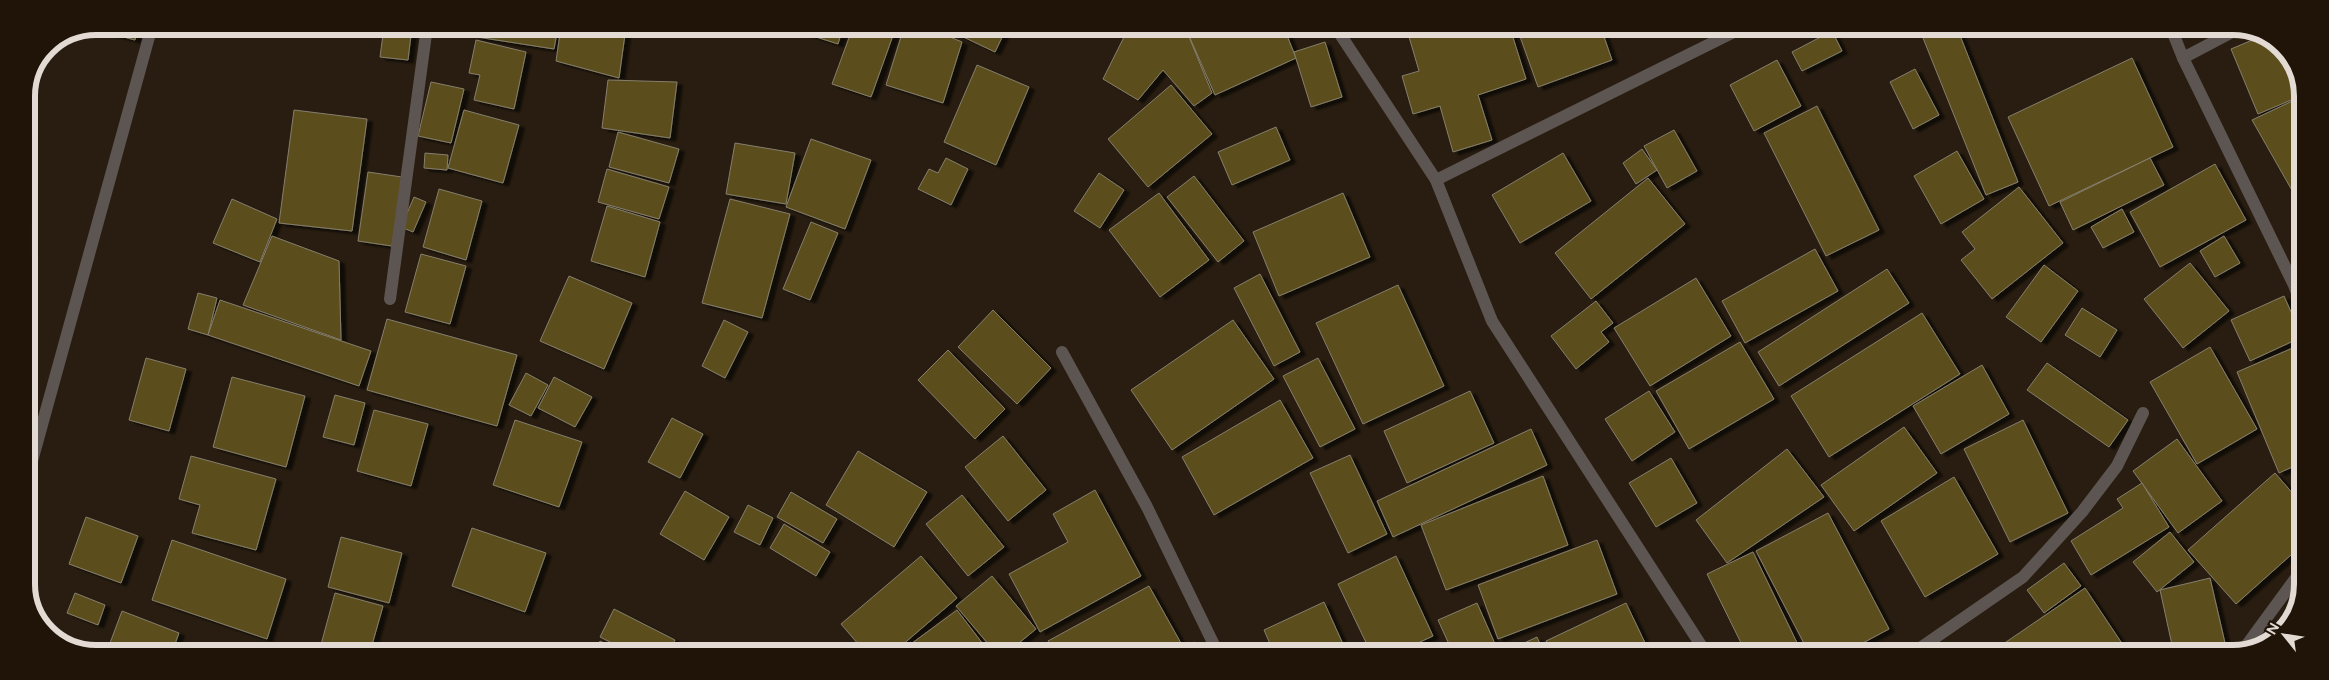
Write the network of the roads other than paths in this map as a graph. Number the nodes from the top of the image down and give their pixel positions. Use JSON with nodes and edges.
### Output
{"nodes":[{"id":1,"x":150,"y":35,"type":"edge"},
{"id":2,"x":426,"y":35,"type":"edge"},
{"id":3,"x":1341,"y":35,"type":"edge"},
{"id":4,"x":1728,"y":35,"type":"edge"},
{"id":5,"x":2174,"y":35,"type":"edge"},
{"id":6,"x":2225,"y":35,"type":"edge"},
{"id":7,"x":2184,"y":58,"type":"junction"},
{"id":8,"x":1436,"y":180,"type":"junction"},
{"id":9,"x":2294,"y":285,"type":"edge"},
{"id":10,"x":390,"y":299,"type":"dead end"},
{"id":11,"x":1062,"y":352,"type":"dead end"},
{"id":12,"x":2143,"y":414,"type":"dead end"},
{"id":13,"x":35,"y":450,"type":"edge"},
{"id":14,"x":2294,"y":581,"type":"edge"},
{"id":15,"x":2248,"y":643,"type":"edge"},
{"id":16,"x":1214,"y":645,"type":"edge"},
{"id":17,"x":1701,"y":645,"type":"edge"},
{"id":18,"x":1925,"y":645,"type":"edge"}],
"edges":[{"from":1,"to":13,"type":"street"},
{"from":2,"to":10,"type":"street"},
{"from":3,"to":8,"type":"street"},
{"from":4,"to":8,"type":"street"},
{"from":5,"to":7,"type":"street"},
{"from":6,"to":7,"type":"street"},
{"from":7,"to":9,"type":"street"},
{"from":8,"to":17,"type":"street"},
{"from":11,"to":16,"type":"street"},
{"from":12,"to":18,"type":"street"},
{"from":14,"to":15,"type":"street"}]}
